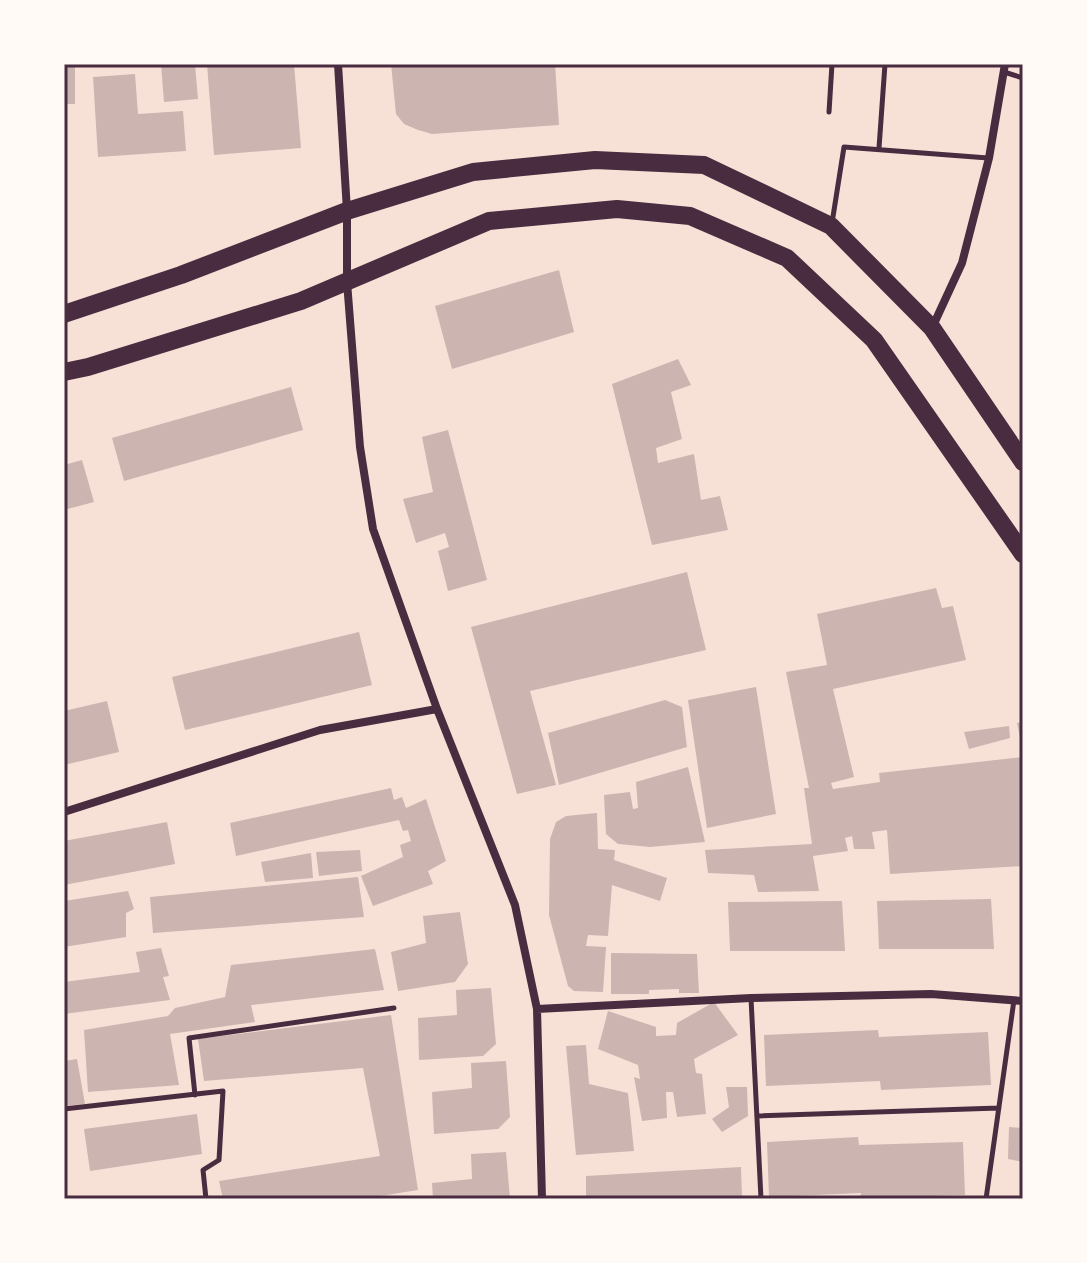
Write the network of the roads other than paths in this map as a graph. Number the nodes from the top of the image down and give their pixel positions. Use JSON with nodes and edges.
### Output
{"nodes":[{"id":1,"x":338,"y":64,"type":"edge"},
{"id":2,"x":832,"y":64,"type":"edge"},
{"id":3,"x":885,"y":64,"type":"edge"},
{"id":4,"x":1005,"y":68,"type":"edge"},
{"id":5,"x":1023,"y":78,"type":"edge"},
{"id":6,"x":829,"y":112,"type":"dead end"},
{"id":7,"x":879,"y":148,"type":"junction"},
{"id":8,"x":989,"y":158,"type":"junction"},
{"id":9,"x":347,"y":211,"type":"junction"},
{"id":10,"x":831,"y":226,"type":"junction"},
{"id":11,"x":347,"y":282,"type":"junction"},
{"id":12,"x":64,"y":314,"type":"edge"},
{"id":13,"x":932,"y":328,"type":"junction"},
{"id":14,"x":64,"y":372,"type":"edge"},
{"id":15,"x":1023,"y":462,"type":"edge"},
{"id":16,"x":1023,"y":554,"type":"edge"},
{"id":17,"x":437,"y":709,"type":"junction"},
{"id":18,"x":64,"y":812,"type":"edge"},
{"id":19,"x":751,"y":998,"type":"junction"},
{"id":20,"x":1018,"y":1000,"type":"edge"},
{"id":21,"x":394,"y":1008,"type":"dead end"},
{"id":22,"x":537,"y":1009,"type":"junction"},
{"id":23,"x":195,"y":1095,"type":"junction"},
{"id":24,"x":999,"y":1108,"type":"junction"},
{"id":25,"x":64,"y":1109,"type":"edge"},
{"id":26,"x":757,"y":1116,"type":"junction"},
{"id":27,"x":206,"y":1199,"type":"edge"},
{"id":28,"x":542,"y":1199,"type":"edge"},
{"id":29,"x":761,"y":1199,"type":"edge"},
{"id":30,"x":986,"y":1199,"type":"edge"}],
"edges":[{"from":1,"to":9,"type":"street"},
{"from":2,"to":6,"type":"lane"},
{"from":3,"to":7,"type":"lane"},
{"from":4,"to":5,"type":"lane"},
{"from":4,"to":8,"type":"street"},
{"from":7,"to":8,"type":"lane"},
{"from":7,"to":10,"type":"lane"},
{"from":8,"to":13,"type":"street"},
{"from":9,"to":10,"type":"main road"},
{"from":9,"to":11,"type":"street"},
{"from":9,"to":12,"type":"main road"},
{"from":10,"to":13,"type":"main road"},
{"from":11,"to":14,"type":"main road"},
{"from":11,"to":16,"type":"main road"},
{"from":11,"to":17,"type":"street"},
{"from":13,"to":15,"type":"main road"},
{"from":17,"to":18,"type":"street"},
{"from":17,"to":22,"type":"street"},
{"from":19,"to":20,"type":"street"},
{"from":19,"to":22,"type":"street"},
{"from":19,"to":26,"type":"lane"},
{"from":20,"to":24,"type":"lane"},
{"from":21,"to":23,"type":"lane"},
{"from":22,"to":28,"type":"street"},
{"from":23,"to":25,"type":"lane"},
{"from":23,"to":27,"type":"lane"},
{"from":24,"to":26,"type":"lane"},
{"from":24,"to":30,"type":"lane"},
{"from":26,"to":29,"type":"lane"}]}
